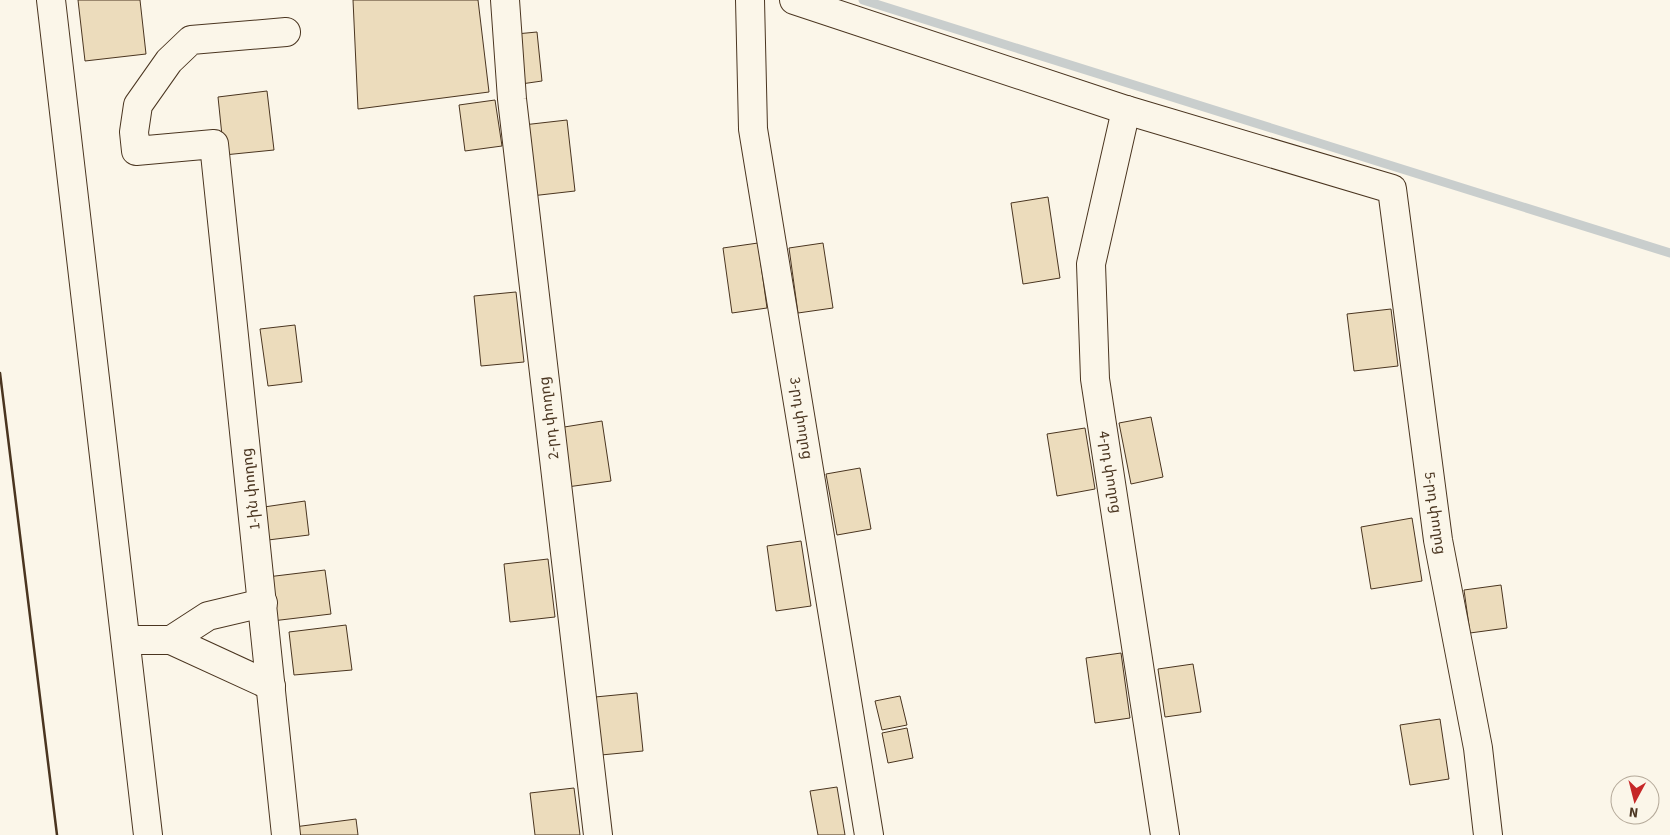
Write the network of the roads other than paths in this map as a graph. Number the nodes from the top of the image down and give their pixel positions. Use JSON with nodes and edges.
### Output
{"nodes":[{"id":1,"x":51,"y":0,"type":"edge"},
{"id":2,"x":505,"y":0,"type":"edge"},
{"id":3,"x":750,"y":0,"type":"edge"},
{"id":4,"x":794,"y":0,"type":"edge"},
{"id":5,"x":286,"y":32,"type":"dead end"},
{"id":6,"x":1126,"y":110,"type":"junction"},
{"id":7,"x":263,"y":603,"type":"junction"},
{"id":8,"x":126,"y":640,"type":"junction"},
{"id":9,"x":170,"y":640,"type":"junction"},
{"id":10,"x":271,"y":686,"type":"junction"},
{"id":11,"x":148,"y":835,"type":"edge"},
{"id":12,"x":286,"y":835,"type":"edge"},
{"id":13,"x":598,"y":835,"type":"edge"},
{"id":14,"x":870,"y":835,"type":"edge"},
{"id":15,"x":1165,"y":835,"type":"edge"},
{"id":16,"x":1488,"y":835,"type":"edge"}],
"edges":[{"from":1,"to":8,"type":"street"},
{"from":2,"to":13,"type":"street","name":"2-րդ փողոց"},
{"from":3,"to":14,"type":"street","name":"3-րդ փողոց"},
{"from":4,"to":6,"type":"street"},
{"from":5,"to":7,"type":"street","name":"1-ին փողոց"},
{"from":6,"to":15,"type":"street","name":"4-րդ փողոց"},
{"from":6,"to":16,"type":"street","name":"5-րդ փողոց"},
{"from":7,"to":9,"type":"street"},
{"from":7,"to":10,"type":"street","name":"1-ին փողոց"},
{"from":8,"to":9,"type":"street"},
{"from":8,"to":11,"type":"street"},
{"from":9,"to":10,"type":"street"},
{"from":10,"to":12,"type":"street","name":"1-ին փողոց"}]}
